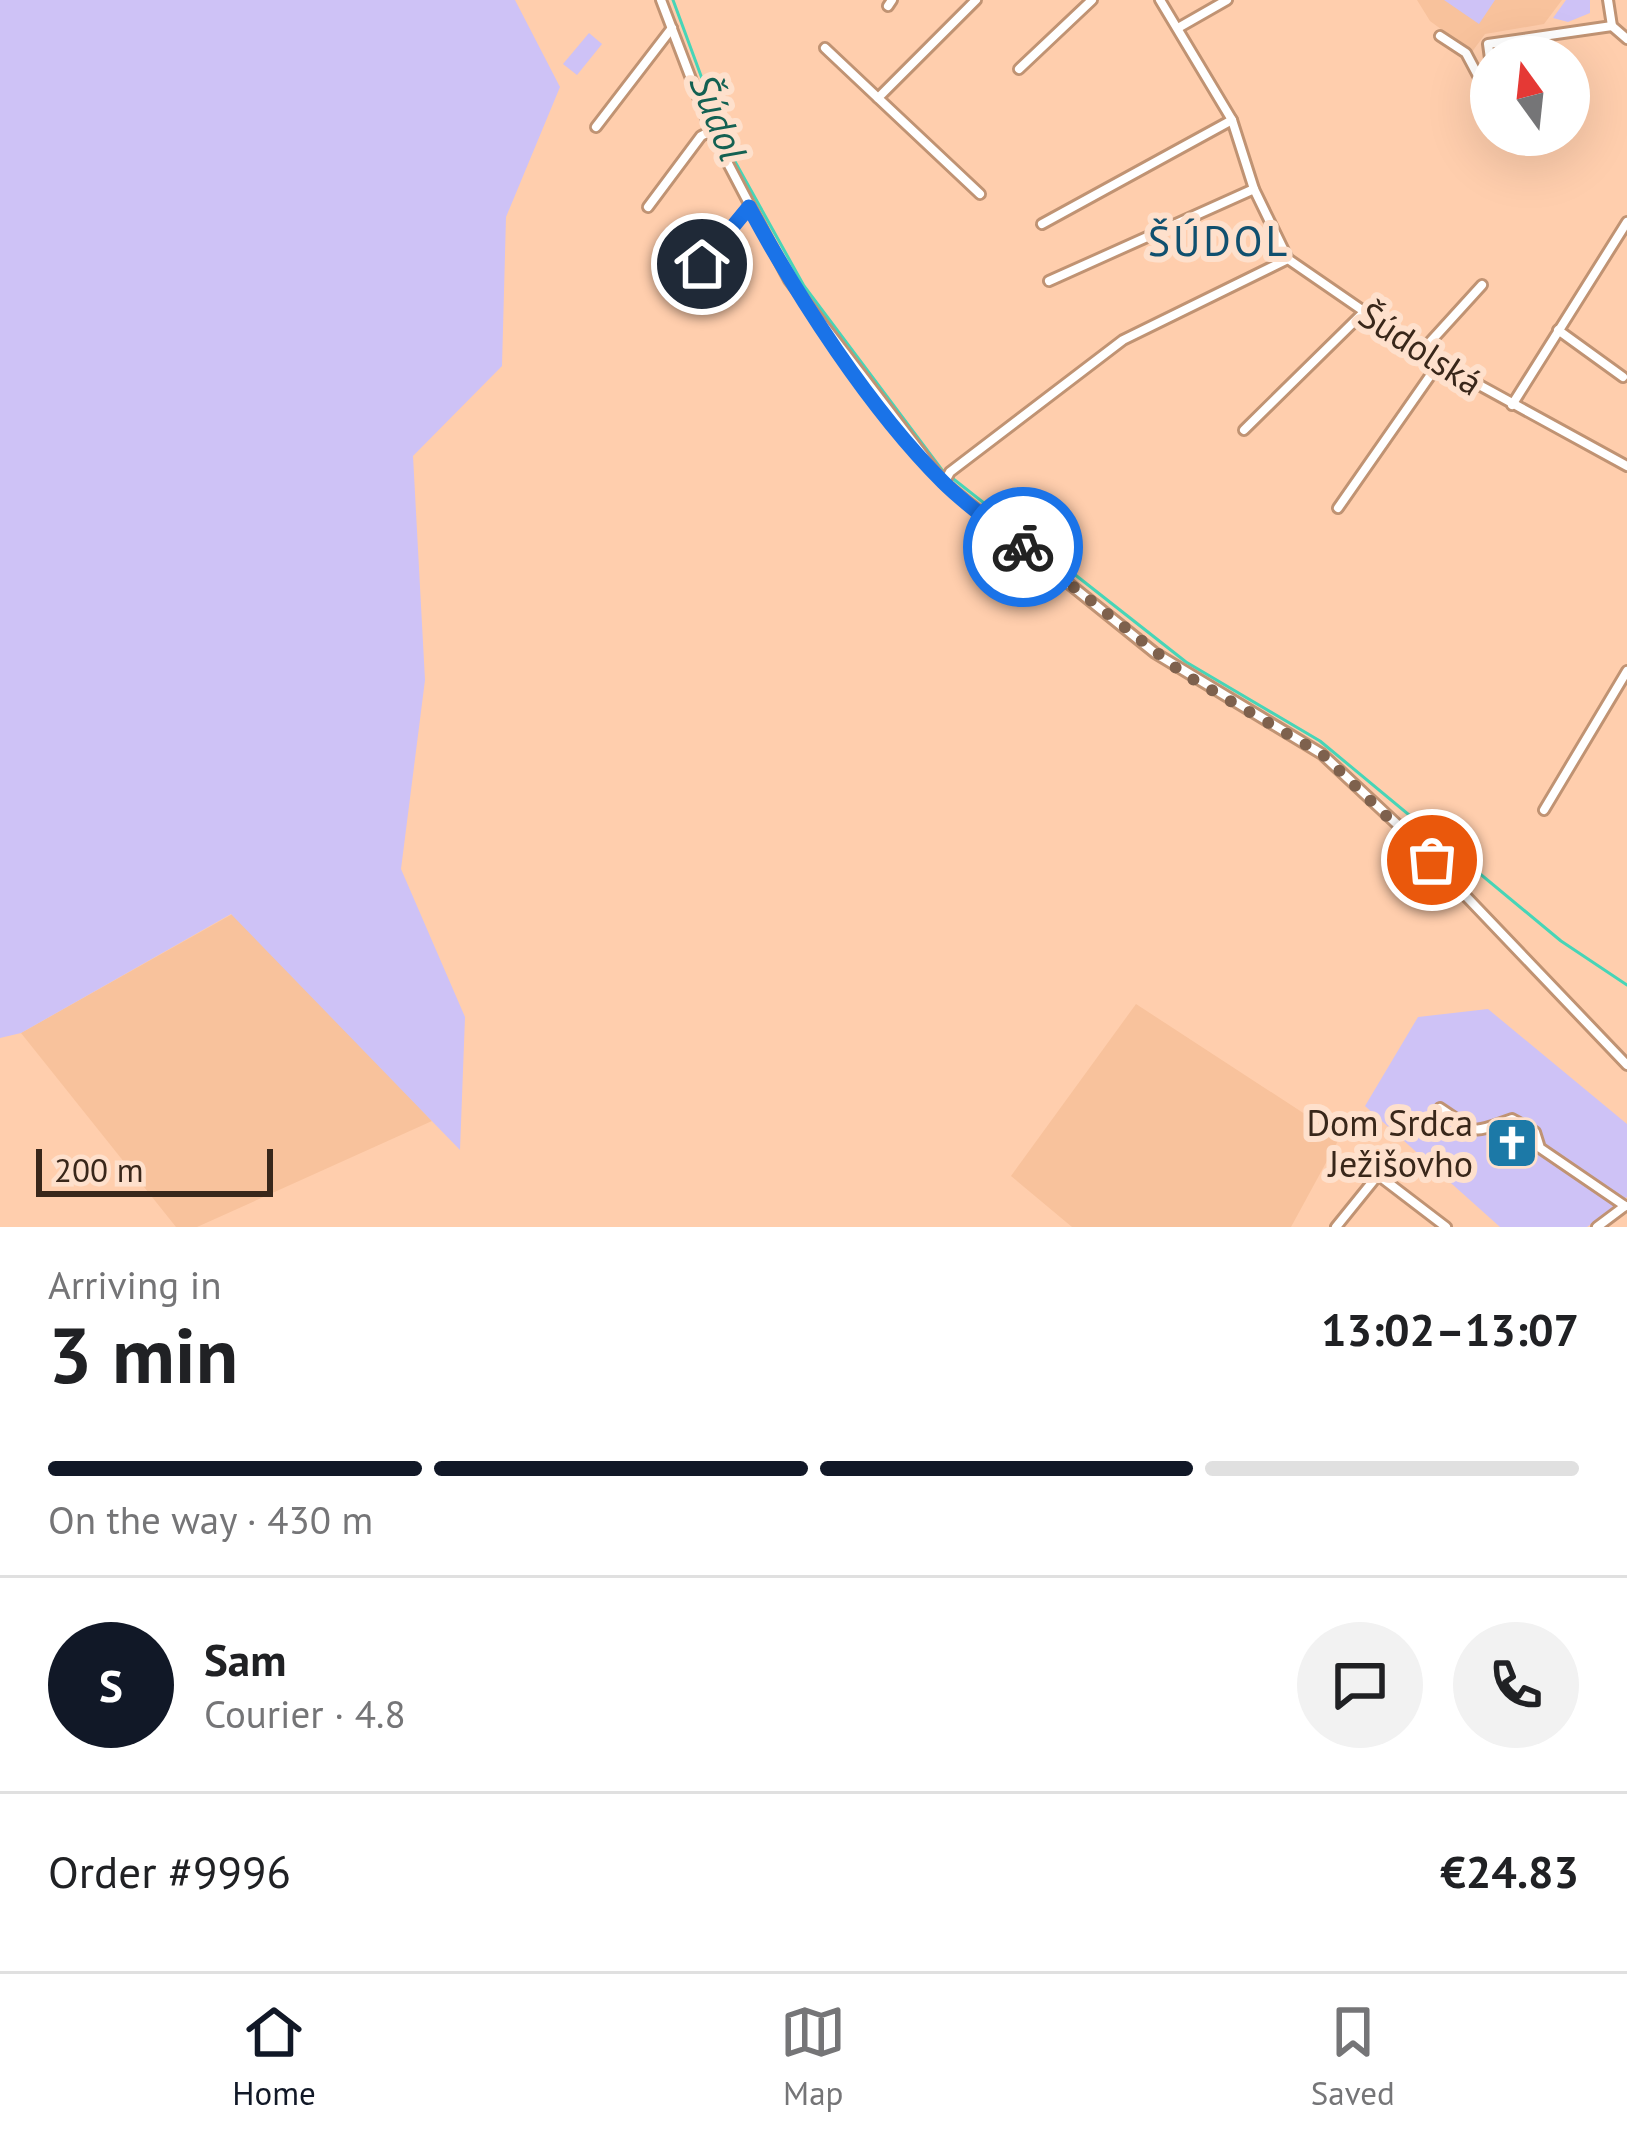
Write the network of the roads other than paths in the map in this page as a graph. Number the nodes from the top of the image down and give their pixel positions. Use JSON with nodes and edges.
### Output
{"nodes":[{"id":1,"x":976,"y":0,"type":"edge"},
{"id":2,"x":1092,"y":0,"type":"edge"},
{"id":3,"x":1160,"y":0,"type":"edge"},
{"id":4,"x":1227,"y":0,"type":"edge"},
{"id":5,"x":1608,"y":0,"type":"edge"},
{"id":6,"x":663,"y":1,"type":"edge"},
{"id":7,"x":673,"y":26,"type":"junction"},
{"id":8,"x":1612,"y":26,"type":"junction"},
{"id":9,"x":1178,"y":28,"type":"junction"},
{"id":10,"x":1440,"y":36,"type":"dead end"},
{"id":11,"x":1543,"y":36,"type":"edge"},
{"id":12,"x":1627,"y":39,"type":"edge"},
{"id":13,"x":825,"y":48,"type":"dead end"},
{"id":14,"x":1470,"y":60,"type":"edge"},
{"id":15,"x":1019,"y":69,"type":"dead end"},
{"id":16,"x":878,"y":98,"type":"junction"},
{"id":17,"x":1232,"y":120,"type":"junction"},
{"id":18,"x":596,"y":127,"type":"dead end"},
{"id":19,"x":711,"y":131,"type":"junction"},
{"id":20,"x":1254,"y":189,"type":"junction"},
{"id":21,"x":980,"y":194,"type":"dead end"},
{"id":22,"x":648,"y":207,"type":"dead end"},
{"id":23,"x":749,"y":207,"type":"junction"},
{"id":24,"x":1627,"y":222,"type":"edge"},
{"id":25,"x":1042,"y":224,"type":"dead end"},
{"id":26,"x":1288,"y":259,"type":"junction"},
{"id":27,"x":702,"y":264,"type":"dead end"},
{"id":28,"x":1049,"y":281,"type":"dead end"},
{"id":29,"x":1482,"y":285,"type":"dead end"},
{"id":30,"x":1365,"y":311,"type":"junction"},
{"id":31,"x":1558,"y":330,"type":"junction"},
{"id":32,"x":1421,"y":351,"type":"junction"},
{"id":33,"x":1439,"y":363,"type":"junction"},
{"id":34,"x":1623,"y":376,"type":"dead end"},
{"id":35,"x":1512,"y":405,"type":"junction"},
{"id":36,"x":1244,"y":430,"type":"dead end"},
{"id":37,"x":1627,"y":466,"type":"edge"},
{"id":38,"x":946,"y":478,"type":"junction"},
{"id":39,"x":1339,"y":508,"type":"dead end"},
{"id":40,"x":1627,"y":671,"type":"edge"},
{"id":41,"x":1544,"y":810,"type":"dead end"},
{"id":42,"x":1627,"y":1065,"type":"edge"},
{"id":43,"x":1440,"y":1108,"type":"dead end"},
{"id":44,"x":1626,"y":1205,"type":"edge"},
{"id":45,"x":1336,"y":1227,"type":"edge"},
{"id":46,"x":1446,"y":1227,"type":"edge"},
{"id":47,"x":1597,"y":1227,"type":"edge"}],
"edges":[{"from":1,"to":16,"type":"street"},
{"from":2,"to":15,"type":"street"},
{"from":3,"to":9,"type":"street"},
{"from":4,"to":9,"type":"street"},
{"from":5,"to":8,"type":"street"},
{"from":6,"to":7,"type":"street"},
{"from":7,"to":18,"type":"street"},
{"from":7,"to":19,"type":"street"},
{"from":8,"to":11,"type":"street"},
{"from":8,"to":12,"type":"street"},
{"from":9,"to":17,"type":"street"},
{"from":10,"to":14,"type":"street"},
{"from":13,"to":16,"type":"street"},
{"from":16,"to":21,"type":"street"},
{"from":17,"to":20,"type":"street"},
{"from":17,"to":25,"type":"street"},
{"from":19,"to":22,"type":"street"},
{"from":19,"to":23,"type":"street"},
{"from":20,"to":26,"type":"street"},
{"from":20,"to":28,"type":"street"},
{"from":23,"to":27,"type":"street"},
{"from":23,"to":38,"type":"street"},
{"from":24,"to":31,"type":"street"},
{"from":26,"to":30,"type":"street","name":"Šúdolská"},
{"from":26,"to":38,"type":"street"},
{"from":29,"to":32,"type":"street"},
{"from":30,"to":32,"type":"street","name":"Šúdolská"},
{"from":30,"to":36,"type":"street"},
{"from":31,"to":34,"type":"street"},
{"from":31,"to":35,"type":"street"},
{"from":32,"to":33,"type":"street","name":"Šúdolská"},
{"from":33,"to":35,"type":"street","name":"Šúdolská"},
{"from":33,"to":39,"type":"street"},
{"from":35,"to":37,"type":"street","name":"Šúdolská"},
{"from":38,"to":42,"type":"street"},
{"from":40,"to":41,"type":"street"},
{"from":43,"to":44,"type":"street"},
{"from":44,"to":47,"type":"street"},
{"from":45,"to":46,"type":"street"}]}
